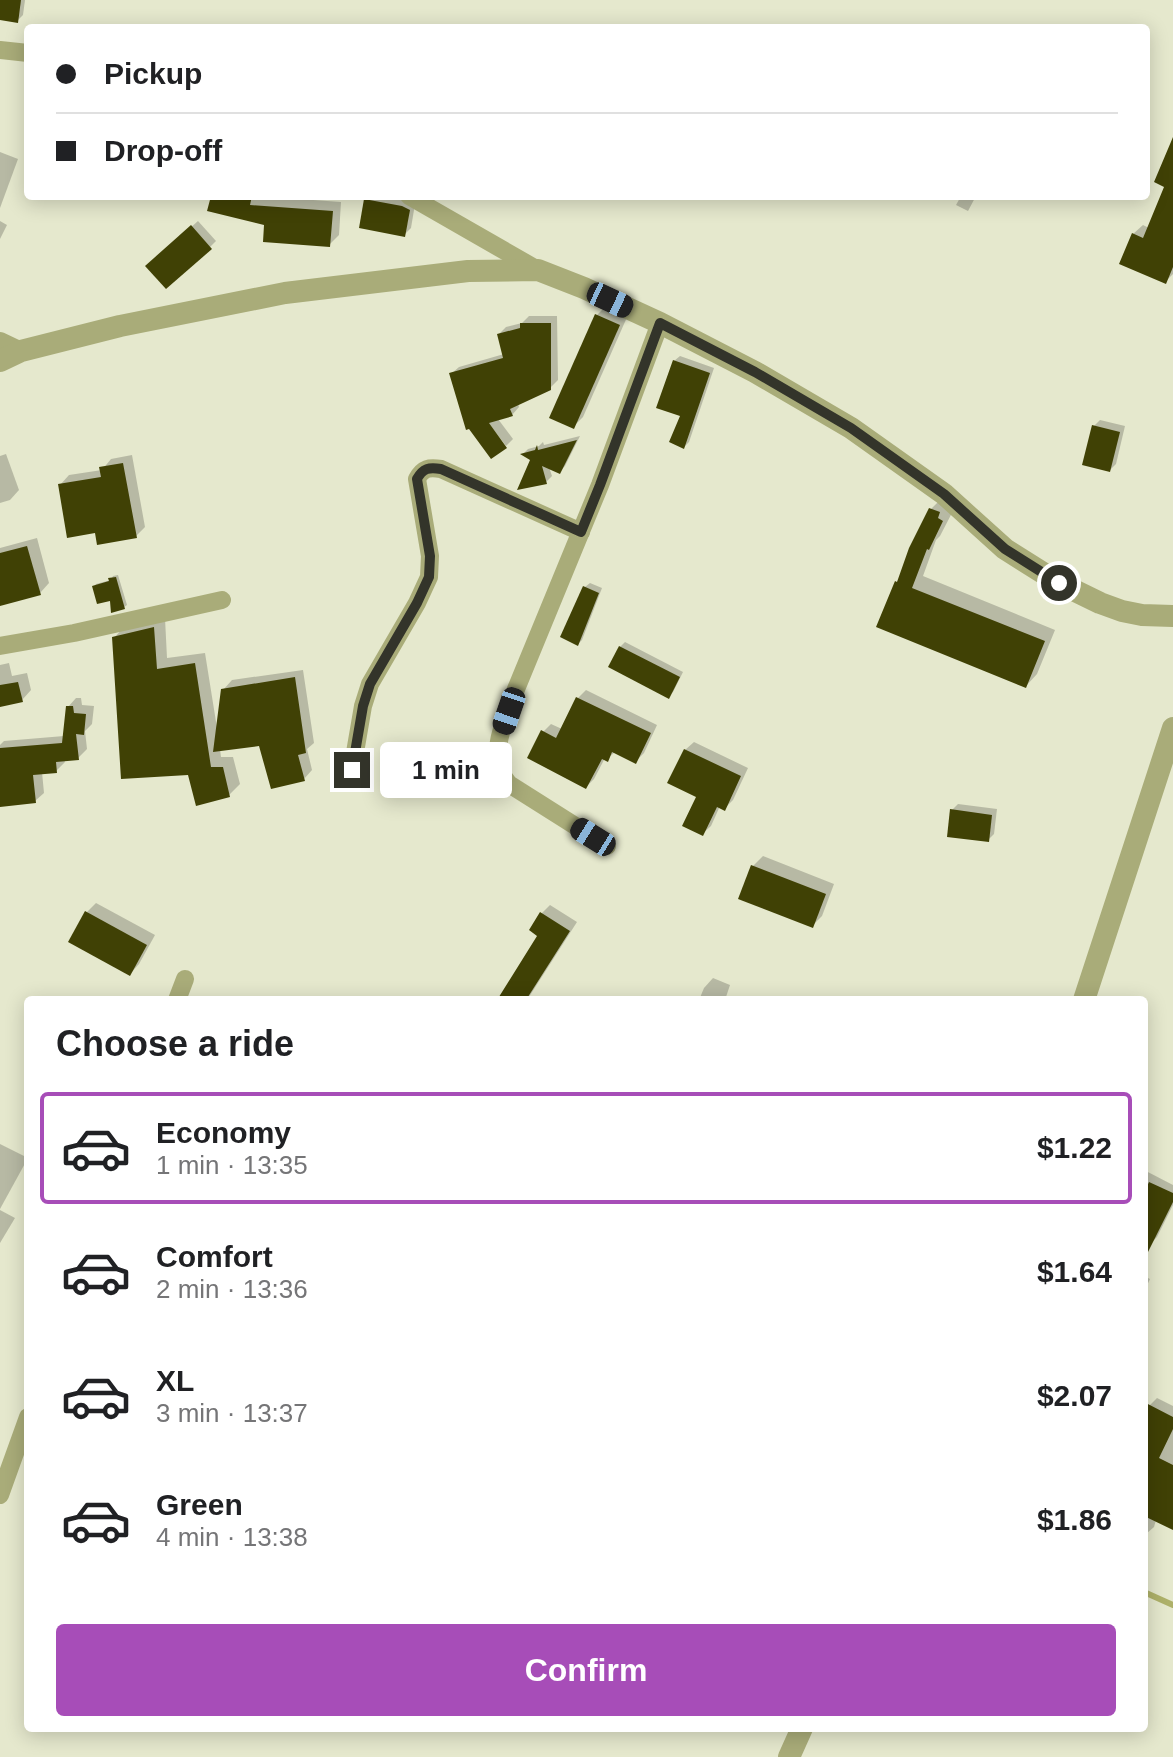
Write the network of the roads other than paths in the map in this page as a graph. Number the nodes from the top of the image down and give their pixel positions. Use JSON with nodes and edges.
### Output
{"nodes":[{"id":1,"x":0,"y":50,"type":"edge"},
{"id":2,"x":24,"y":53,"type":"edge"},
{"id":3,"x":416,"y":200,"type":"edge"},
{"id":4,"x":538,"y":270,"type":"junction"},
{"id":5,"x":660,"y":323,"type":"junction"},
{"id":6,"x":0,"y":341,"type":"edge"},
{"id":7,"x":21,"y":351,"type":"junction"},
{"id":8,"x":0,"y":361,"type":"edge"},
{"id":9,"x":581,"y":532,"type":"junction"},
{"id":10,"x":222,"y":600,"type":"dead end"},
{"id":11,"x":1173,"y":616,"type":"edge"},
{"id":12,"x":0,"y":646,"type":"edge"},
{"id":13,"x":1173,"y":728,"type":"edge"},
{"id":14,"x":352,"y":770,"type":"dead end"},
{"id":15,"x":607,"y":846,"type":"dead end"},
{"id":16,"x":185,"y":979,"type":"dead end"},
{"id":17,"x":179,"y":996,"type":"edge"},
{"id":18,"x":1085,"y":996,"type":"edge"},
{"id":19,"x":24,"y":1428,"type":"edge"},
{"id":20,"x":0,"y":1495,"type":"edge"},
{"id":21,"x":800,"y":1732,"type":"edge"},
{"id":22,"x":789,"y":1757,"type":"edge"}],
"edges":[{"from":1,"to":2,"type":"street"},
{"from":3,"to":4,"type":"street"},
{"from":4,"to":5,"type":"street"},
{"from":4,"to":7,"type":"street"},
{"from":5,"to":9,"type":"street"},
{"from":5,"to":11,"type":"street"},
{"from":6,"to":7,"type":"street"},
{"from":7,"to":8,"type":"street"},
{"from":9,"to":14,"type":"street"},
{"from":9,"to":15,"type":"street"},
{"from":10,"to":12,"type":"street"},
{"from":13,"to":18,"type":"street"},
{"from":16,"to":17,"type":"street"},
{"from":19,"to":20,"type":"street"},
{"from":21,"to":22,"type":"street"}]}
